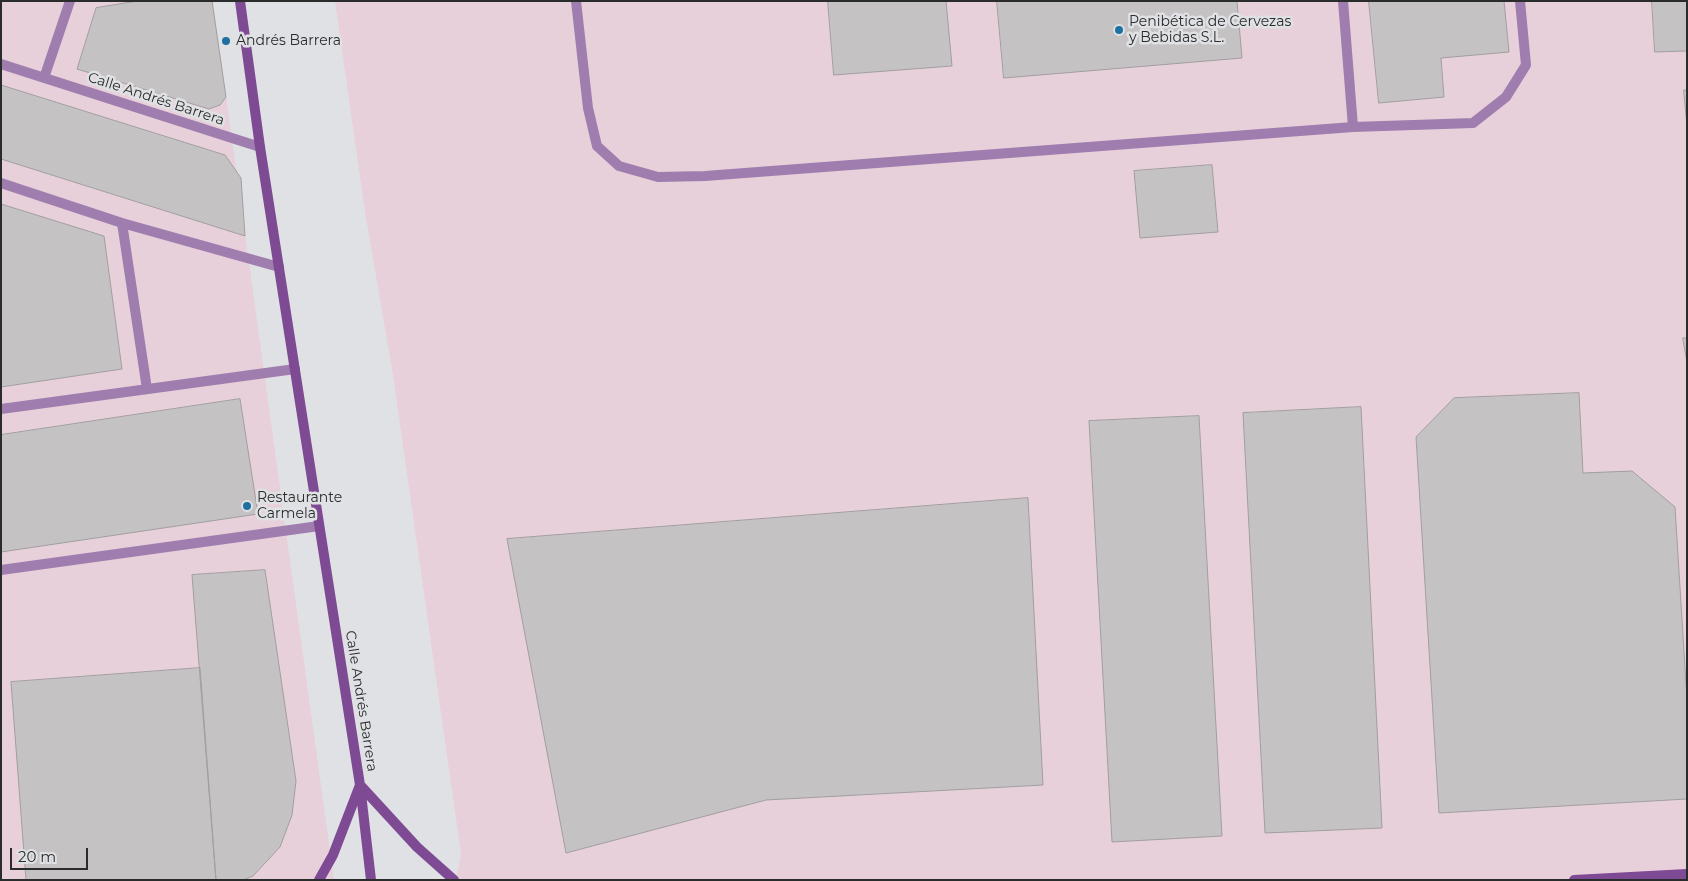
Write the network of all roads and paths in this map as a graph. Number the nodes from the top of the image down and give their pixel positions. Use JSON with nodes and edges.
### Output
{"nodes":[{"id":1,"x":70,"y":1,"type":"edge"},
{"id":2,"x":240,"y":1,"type":"edge"},
{"id":3,"x":576,"y":1,"type":"edge"},
{"id":4,"x":1343,"y":1,"type":"edge"},
{"id":5,"x":1520,"y":1,"type":"edge"},
{"id":6,"x":1,"y":64,"type":"edge"},
{"id":7,"x":44,"y":78,"type":"junction"},
{"id":8,"x":1353,"y":127,"type":"junction"},
{"id":9,"x":260,"y":147,"type":"junction"},
{"id":10,"x":1,"y":183,"type":"edge"},
{"id":11,"x":122,"y":223,"type":"junction"},
{"id":12,"x":279,"y":267,"type":"junction"},
{"id":13,"x":295,"y":369,"type":"junction"},
{"id":14,"x":147,"y":390,"type":"junction"},
{"id":15,"x":1,"y":409,"type":"edge"},
{"id":16,"x":320,"y":526,"type":"junction"},
{"id":17,"x":1,"y":570,"type":"edge"},
{"id":18,"x":360,"y":785,"type":"junction"},
{"id":19,"x":1687,"y":874,"type":"edge"},
{"id":20,"x":319,"y":880,"type":"edge"},
{"id":21,"x":371,"y":880,"type":"edge"},
{"id":22,"x":454,"y":880,"type":"edge"},
{"id":23,"x":1574,"y":880,"type":"edge"}],
"edges":[{"from":1,"to":7,"type":"street"},
{"from":2,"to":9,"type":"street","name":"Calle Andrés Barrera"},
{"from":3,"to":8,"type":"street"},
{"from":4,"to":8,"type":"street"},
{"from":5,"to":8,"type":"street"},
{"from":6,"to":7,"type":"street","name":"Calle Andrés Barrera"},
{"from":7,"to":9,"type":"street","name":"Calle Andrés Barrera"},
{"from":9,"to":12,"type":"street","name":"Calle Andrés Barrera"},
{"from":10,"to":11,"type":"street"},
{"from":11,"to":12,"type":"street"},
{"from":11,"to":14,"type":"street"},
{"from":12,"to":13,"type":"street","name":"Calle Andrés Barrera"},
{"from":13,"to":14,"type":"street"},
{"from":13,"to":16,"type":"street","name":"Calle Andrés Barrera"},
{"from":14,"to":15,"type":"street"},
{"from":16,"to":17,"type":"street"},
{"from":16,"to":18,"type":"street","name":"Calle Andrés Barrera"},
{"from":18,"to":20,"type":"street"},
{"from":18,"to":21,"type":"street","name":"Calle Andrés Barrera"},
{"from":18,"to":22,"type":"street"},
{"from":19,"to":23,"type":"street"}]}
